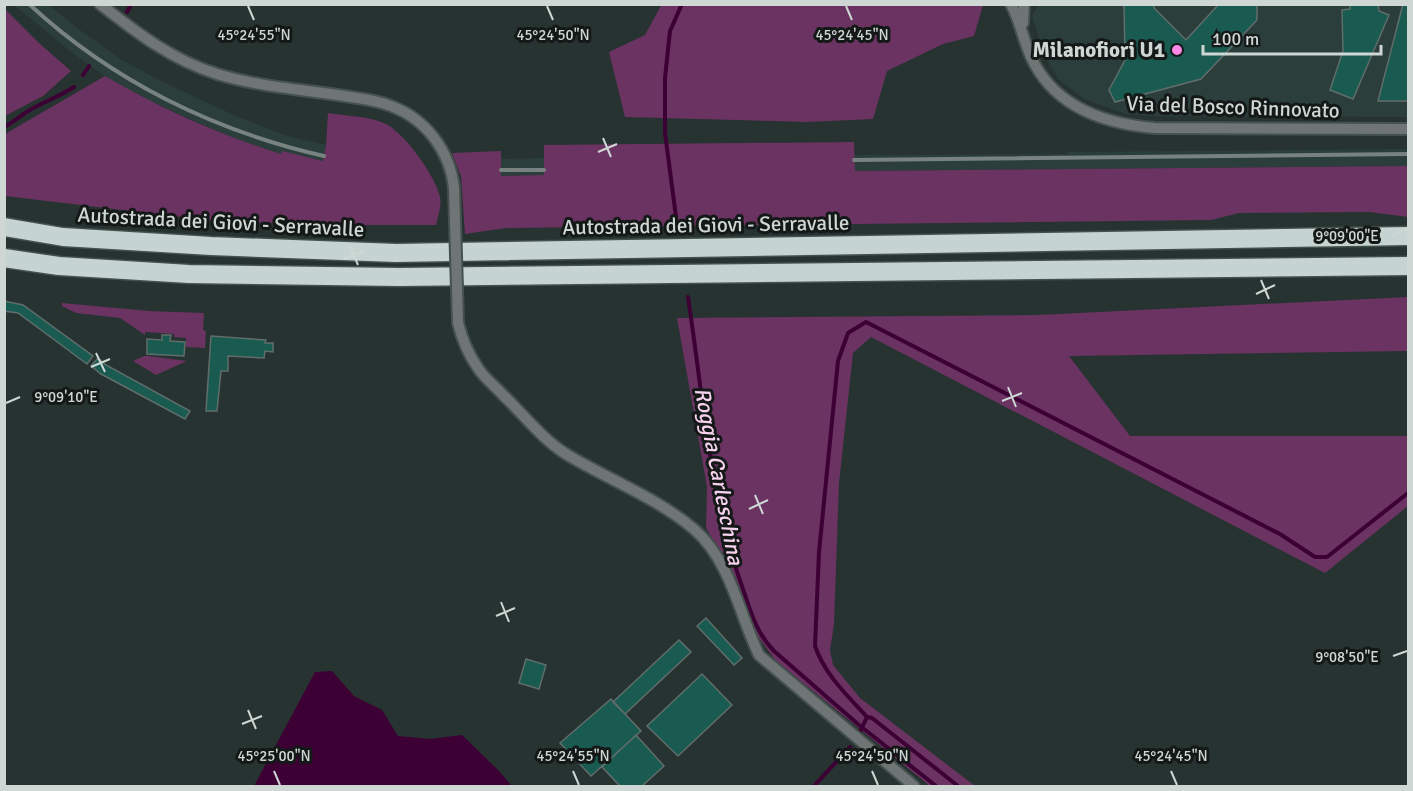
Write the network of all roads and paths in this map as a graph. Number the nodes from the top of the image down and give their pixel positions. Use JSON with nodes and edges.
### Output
{"nodes":[{"id":1,"x":100,"y":4,"type":"edge"},
{"id":2,"x":1011,"y":4,"type":"edge"},
{"id":3,"x":1024,"y":4,"type":"edge"},
{"id":4,"x":1025,"y":38,"type":"junction"},
{"id":5,"x":1408,"y":129,"type":"edge"},
{"id":6,"x":4,"y":227,"type":"edge"},
{"id":7,"x":1408,"y":236,"type":"edge"},
{"id":8,"x":4,"y":258,"type":"edge"},
{"id":9,"x":1408,"y":266,"type":"edge"},
{"id":10,"x":914,"y":786,"type":"edge"}],
"edges":[{"from":1,"to":10,"type":"street","bridge":true},
{"from":2,"to":4,"type":"street","name":"Via del Bosco Rinnovato"},
{"from":3,"to":4,"type":"street","name":"Via del Bosco Rinnovato"},
{"from":4,"to":5,"type":"street","name":"Via del Bosco Rinnovato"},
{"from":6,"to":7,"type":"highway","name":"Autostrada dei Giovi - Serravalle"},
{"from":8,"to":9,"type":"highway"}]}
